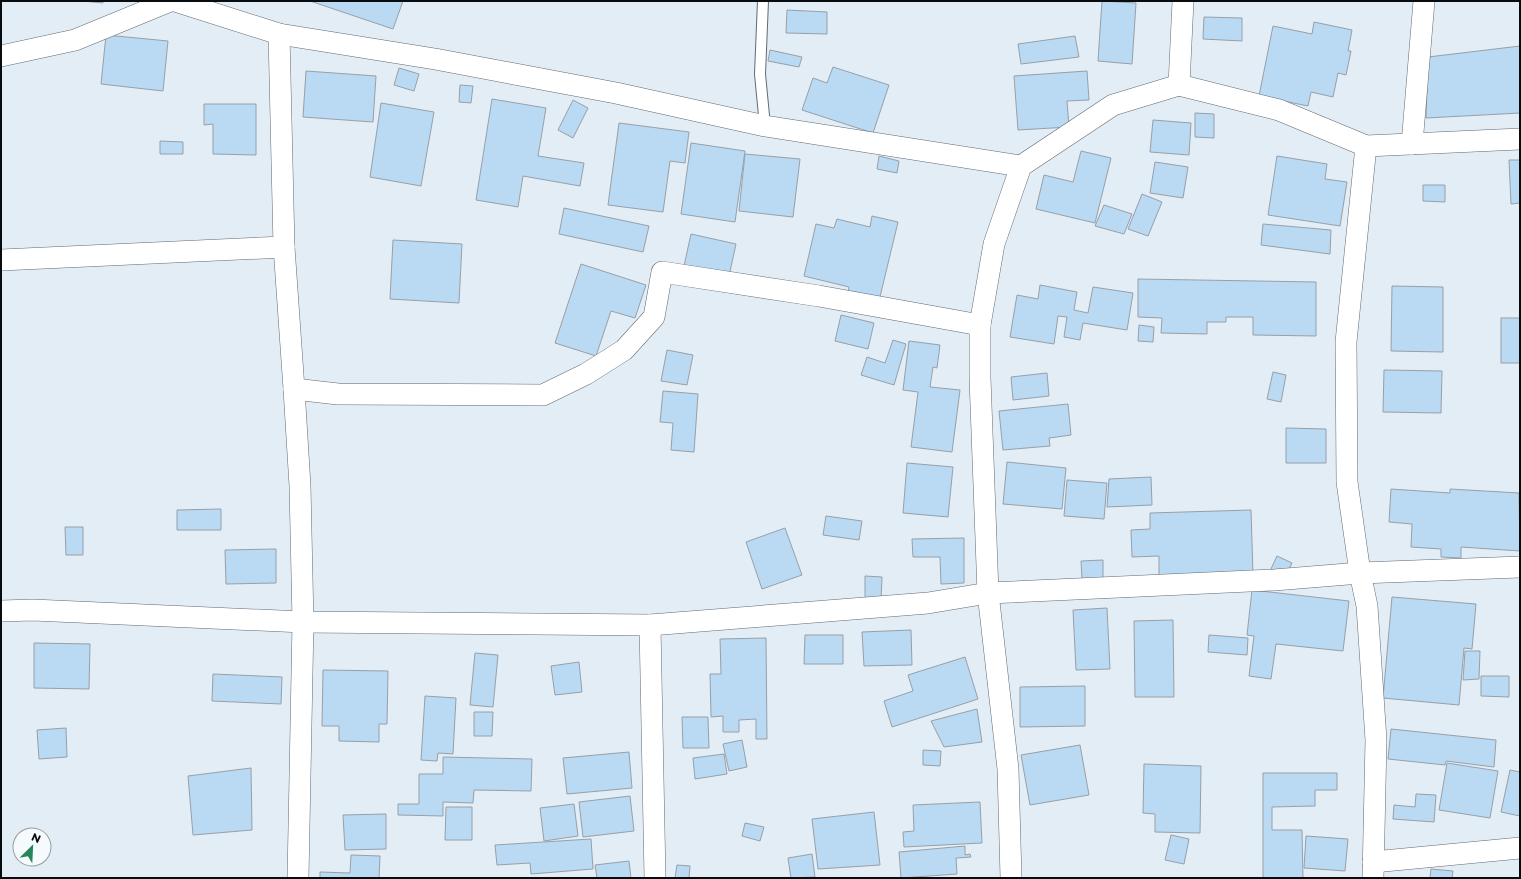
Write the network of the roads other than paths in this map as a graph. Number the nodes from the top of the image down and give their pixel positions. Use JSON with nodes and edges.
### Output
{"nodes":[{"id":1,"x":170,"y":1,"type":"edge"},
{"id":2,"x":175,"y":1,"type":"edge"},
{"id":3,"x":763,"y":1,"type":"edge"},
{"id":4,"x":1183,"y":1,"type":"edge"},
{"id":5,"x":1424,"y":1,"type":"edge"},
{"id":6,"x":279,"y":34,"type":"junction"},
{"id":7,"x":1,"y":56,"type":"edge"},
{"id":8,"x":1179,"y":85,"type":"junction"},
{"id":9,"x":765,"y":126,"type":"junction"},
{"id":10,"x":1520,"y":139,"type":"edge"},
{"id":11,"x":1412,"y":144,"type":"junction"},
{"id":12,"x":1366,"y":146,"type":"junction"},
{"id":13,"x":1021,"y":166,"type":"junction"},
{"id":14,"x":284,"y":247,"type":"junction"},
{"id":15,"x":1,"y":260,"type":"edge"},
{"id":16,"x":980,"y":325,"type":"junction"},
{"id":17,"x":294,"y":389,"type":"junction"},
{"id":18,"x":1520,"y":567,"type":"edge"},
{"id":19,"x":1360,"y":573,"type":"junction"},
{"id":20,"x":988,"y":593,"type":"junction"},
{"id":21,"x":1,"y":611,"type":"edge"},
{"id":22,"x":303,"y":622,"type":"junction"},
{"id":23,"x":650,"y":625,"type":"junction"},
{"id":24,"x":1520,"y":848,"type":"edge"},
{"id":25,"x":1373,"y":870,"type":"edge"},
{"id":26,"x":298,"y":878,"type":"edge"},
{"id":27,"x":655,"y":878,"type":"edge"},
{"id":28,"x":1011,"y":878,"type":"edge"}],
"edges":[{"from":1,"to":7,"type":"street"},
{"from":2,"to":6,"type":"street"},
{"from":3,"to":9,"type":"lane"},
{"from":4,"to":8,"type":"street"},
{"from":5,"to":11,"type":"street"},
{"from":6,"to":9,"type":"street"},
{"from":6,"to":14,"type":"street"},
{"from":8,"to":12,"type":"street"},
{"from":8,"to":13,"type":"street"},
{"from":9,"to":13,"type":"street"},
{"from":10,"to":11,"type":"street"},
{"from":11,"to":12,"type":"street"},
{"from":12,"to":19,"type":"street"},
{"from":13,"to":16,"type":"street"},
{"from":14,"to":15,"type":"street"},
{"from":14,"to":17,"type":"street"},
{"from":16,"to":17,"type":"street"},
{"from":16,"to":20,"type":"street"},
{"from":17,"to":22,"type":"street"},
{"from":18,"to":19,"type":"street"},
{"from":19,"to":20,"type":"street"},
{"from":19,"to":25,"type":"street"},
{"from":20,"to":23,"type":"street"},
{"from":20,"to":28,"type":"street"},
{"from":21,"to":22,"type":"street"},
{"from":22,"to":23,"type":"street"},
{"from":22,"to":26,"type":"street"},
{"from":23,"to":27,"type":"street"},
{"from":24,"to":25,"type":"street"}]}
